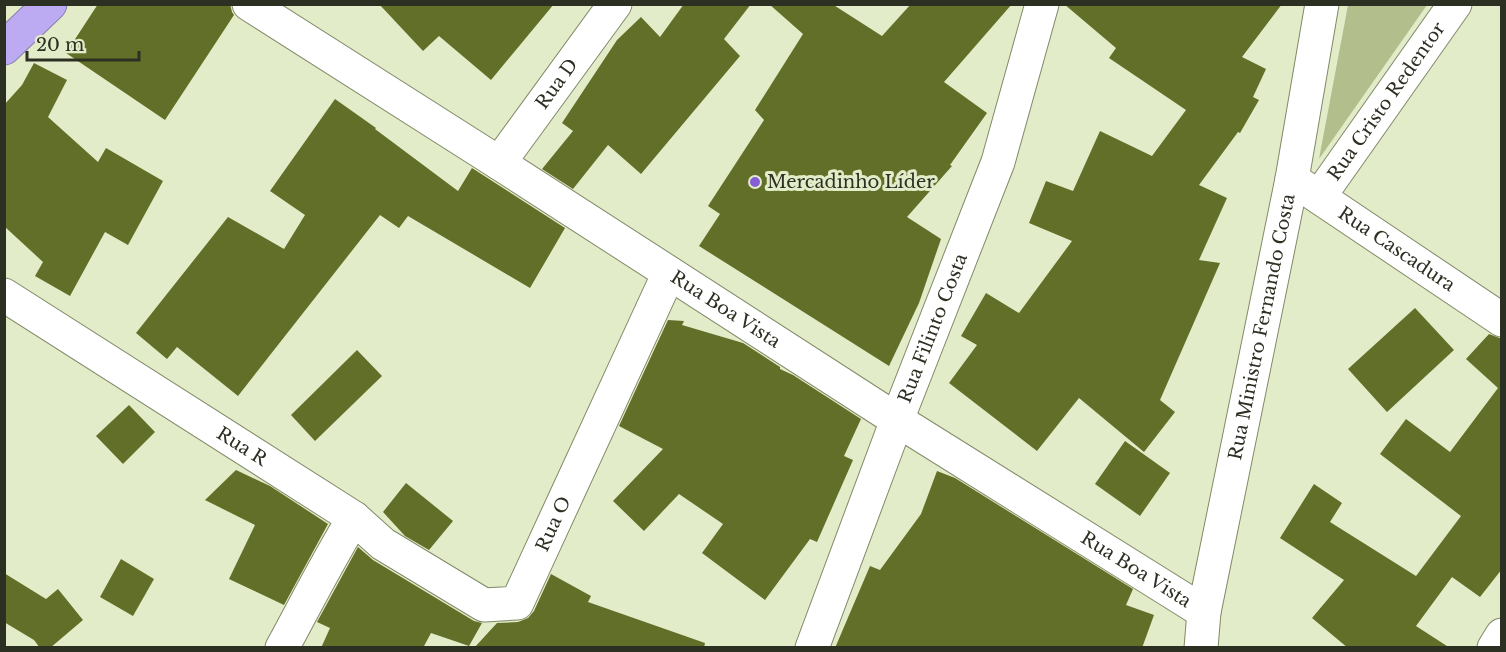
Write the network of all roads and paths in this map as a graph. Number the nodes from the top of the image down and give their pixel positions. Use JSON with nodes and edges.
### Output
{"nodes":[{"id":1,"x":50,"y":4,"type":"edge"},
{"id":2,"x":615,"y":4,"type":"edge"},
{"id":3,"x":1042,"y":4,"type":"edge"},
{"id":4,"x":1322,"y":4,"type":"edge"},
{"id":5,"x":1455,"y":4,"type":"edge"},
{"id":6,"x":254,"y":6,"type":"edge"},
{"id":7,"x":4,"y":48,"type":"edge"},
{"id":8,"x":498,"y":163,"type":"junction"},
{"id":9,"x":1292,"y":179,"type":"junction"},
{"id":10,"x":1319,"y":197,"type":"junction"},
{"id":11,"x":669,"y":273,"type":"junction"},
{"id":12,"x":4,"y":295,"type":"edge"},
{"id":13,"x":1502,"y":320,"type":"edge"},
{"id":14,"x":897,"y":420,"type":"junction"},
{"id":15,"x":354,"y":518,"type":"junction"},
{"id":16,"x":1204,"y":612,"type":"junction"},
{"id":17,"x":1502,"y":635,"type":"edge"},
{"id":18,"x":282,"y":648,"type":"edge"},
{"id":19,"x":812,"y":648,"type":"edge"},
{"id":20,"x":1201,"y":648,"type":"edge"},
{"id":21,"x":1494,"y":648,"type":"edge"}],
"edges":[{"from":1,"to":7,"type":"highway"},
{"from":2,"to":8,"type":"street","name":"Rua D"},
{"from":3,"to":14,"type":"street","name":"Rua Filinto Costa"},
{"from":4,"to":9,"type":"street","name":"Rua Ministro Fernando Costa"},
{"from":5,"to":10,"type":"street","name":"Rua Cristo Redentor"},
{"from":6,"to":8,"type":"street","name":"Rua Boa Vista"},
{"from":8,"to":11,"type":"street","name":"Rua Boa Vista"},
{"from":9,"to":10,"type":"street","name":"Rua Cascadura"},
{"from":9,"to":16,"type":"street","name":"Rua Ministro Fernando Costa"},
{"from":10,"to":13,"type":"street","name":"Rua Cascadura"},
{"from":11,"to":14,"type":"street","name":"Rua Boa Vista"},
{"from":11,"to":15,"type":"street","name":"Rua O"},
{"from":12,"to":15,"type":"street","name":"Rua R"},
{"from":14,"to":16,"type":"street","name":"Rua Boa Vista"},
{"from":14,"to":19,"type":"street","name":"Rua Filinto Costa"},
{"from":15,"to":18,"type":"street"},
{"from":16,"to":20,"type":"street","name":"Rua Ministro Fernando Costa"},
{"from":17,"to":21,"type":"street"}]}
